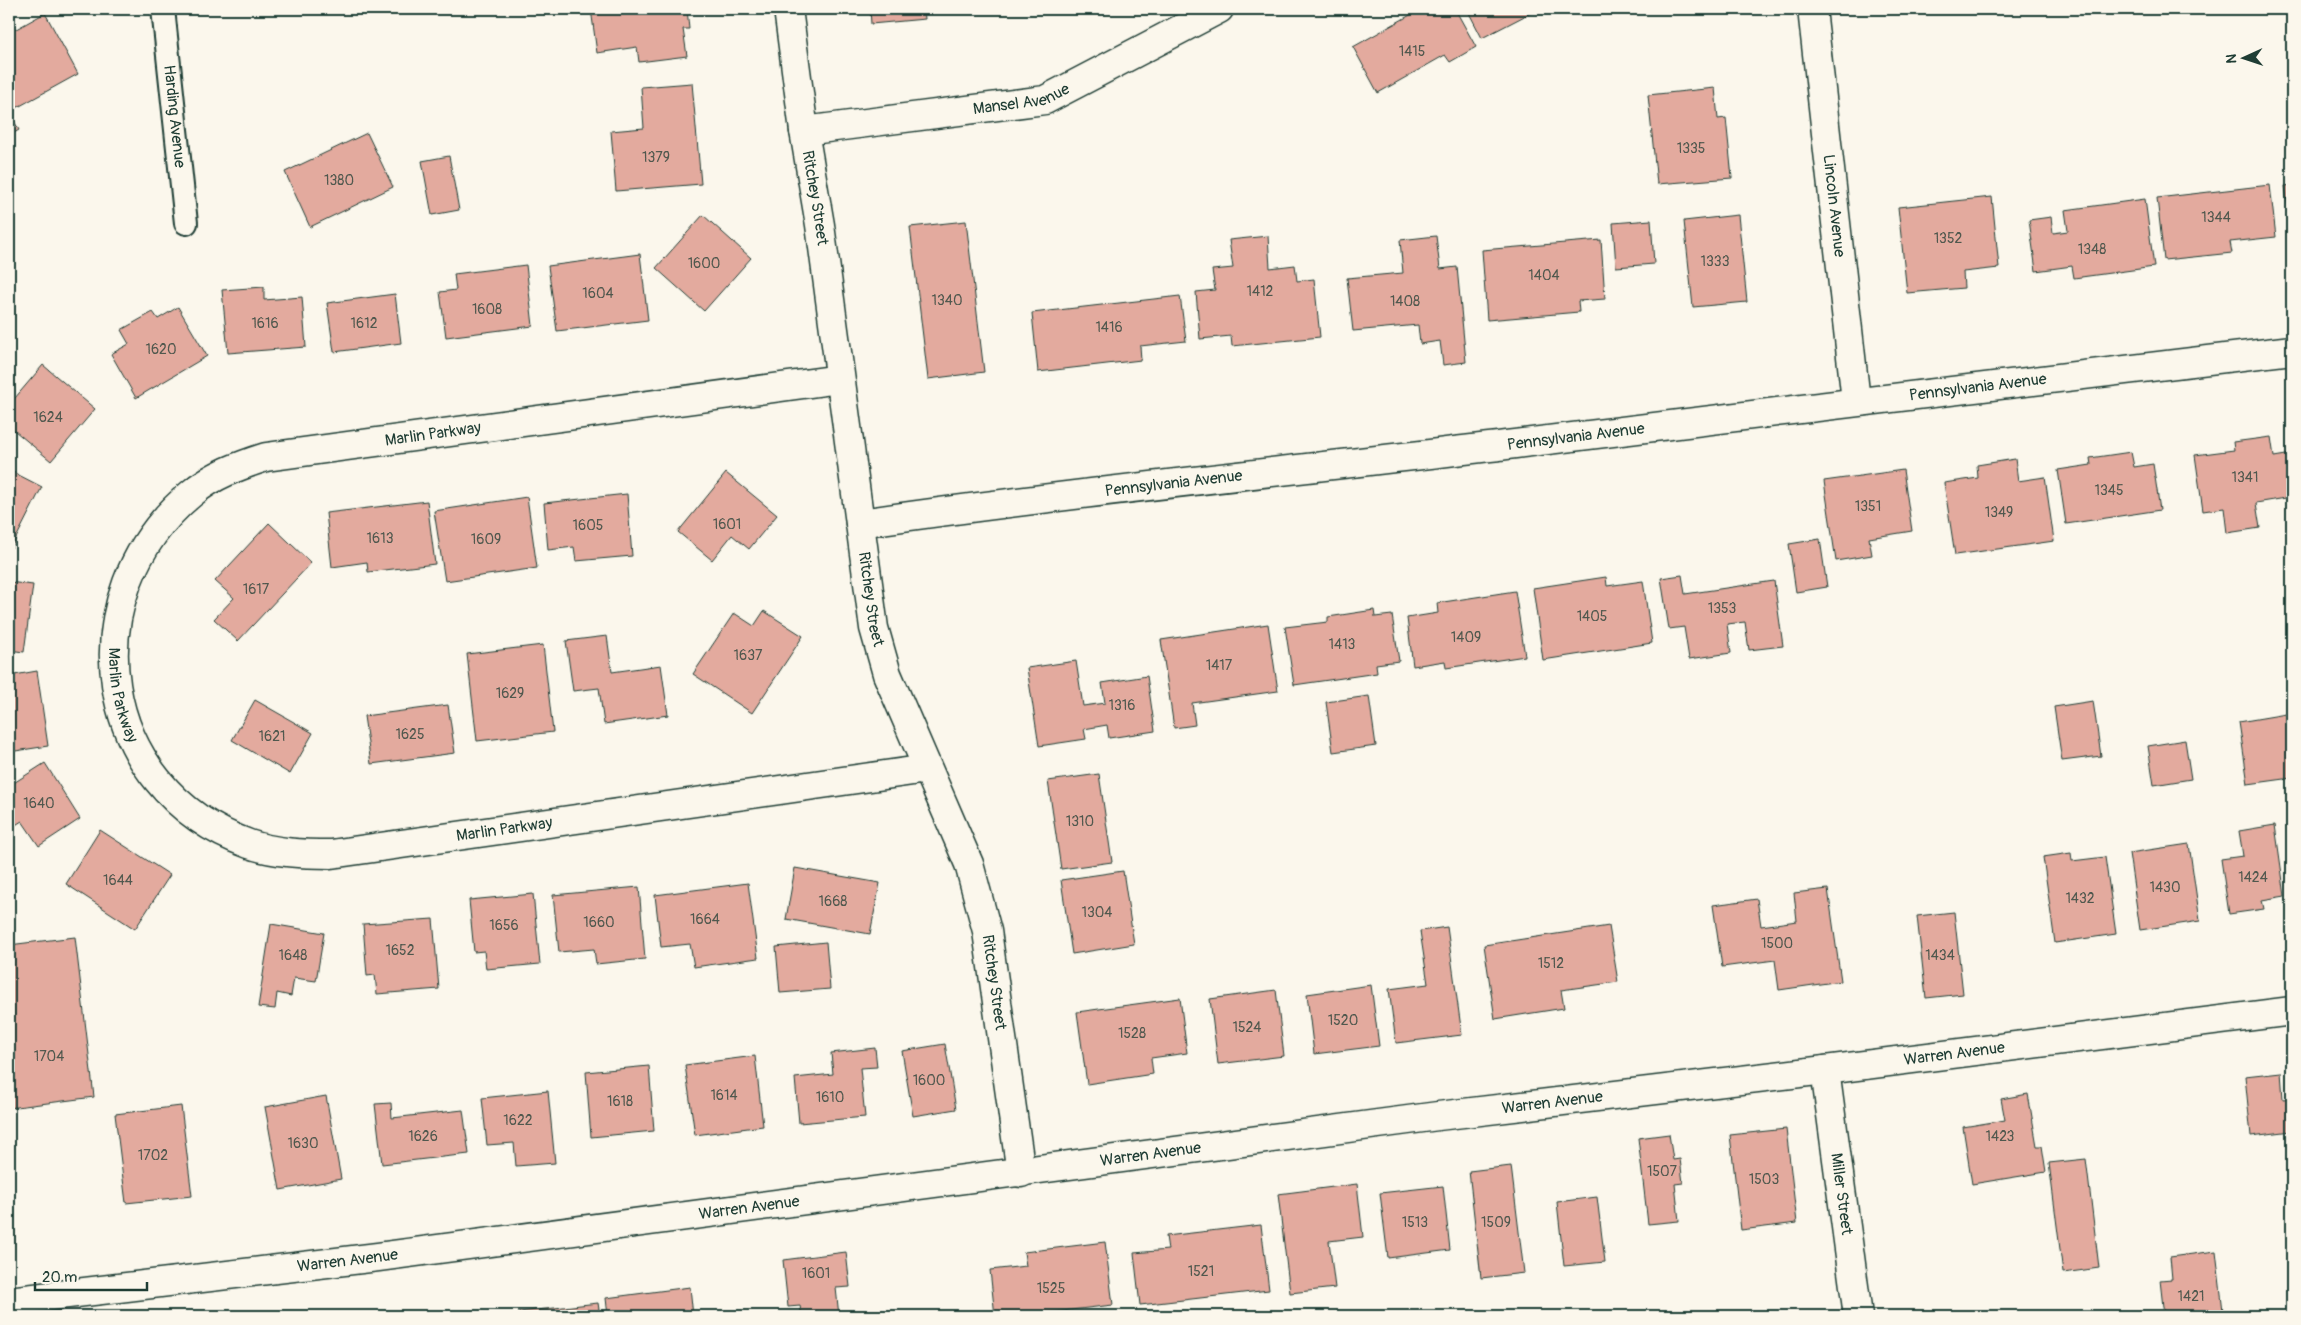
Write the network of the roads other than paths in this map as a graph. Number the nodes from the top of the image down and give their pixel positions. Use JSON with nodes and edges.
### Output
{"nodes":[{"id":1,"x":163,"y":9,"type":"edge"},
{"id":2,"x":788,"y":9,"type":"edge"},
{"id":3,"x":1219,"y":9,"type":"edge"},
{"id":4,"x":1812,"y":9,"type":"edge"},
{"id":5,"x":804,"y":131,"type":"junction"},
{"id":6,"x":186,"y":223,"type":"dead end"},
{"id":7,"x":2292,"y":350,"type":"edge"},
{"id":8,"x":840,"y":379,"type":"junction"},
{"id":9,"x":1856,"y":401,"type":"junction"},
{"id":10,"x":860,"y":523,"type":"junction"},
{"id":11,"x":927,"y":769,"type":"junction"},
{"id":12,"x":2292,"y":1011,"type":"edge"},
{"id":13,"x":1825,"y":1070,"type":"junction"},
{"id":14,"x":1021,"y":1173,"type":"junction"},
{"id":15,"x":9,"y":1301,"type":"edge"},
{"id":16,"x":1858,"y":1316,"type":"edge"}],
"edges":[{"from":1,"to":6,"type":"lane","name":"Harding Avenue"},
{"from":2,"to":5,"type":"street","name":"Ritchey Street"},
{"from":3,"to":5,"type":"street","name":"Mansel Avenue"},
{"from":4,"to":9,"type":"street","name":"Lincoln Avenue"},
{"from":5,"to":8,"type":"street","name":"Ritchey Street"},
{"from":7,"to":9,"type":"street","name":"Pennsylvania Avenue"},
{"from":8,"to":10,"type":"street","name":"Ritchey Street"},
{"from":8,"to":11,"type":"street","name":"Marlin Parkway"},
{"from":9,"to":10,"type":"street","name":"Pennsylvania Avenue"},
{"from":10,"to":11,"type":"street","name":"Ritchey Street"},
{"from":11,"to":14,"type":"street","name":"Ritchey Street"},
{"from":12,"to":13,"type":"street","name":"Warren Avenue"},
{"from":13,"to":14,"type":"street","name":"Warren Avenue"},
{"from":13,"to":16,"type":"street","name":"Miller Street"},
{"from":14,"to":15,"type":"street","name":"Warren Avenue"}]}
